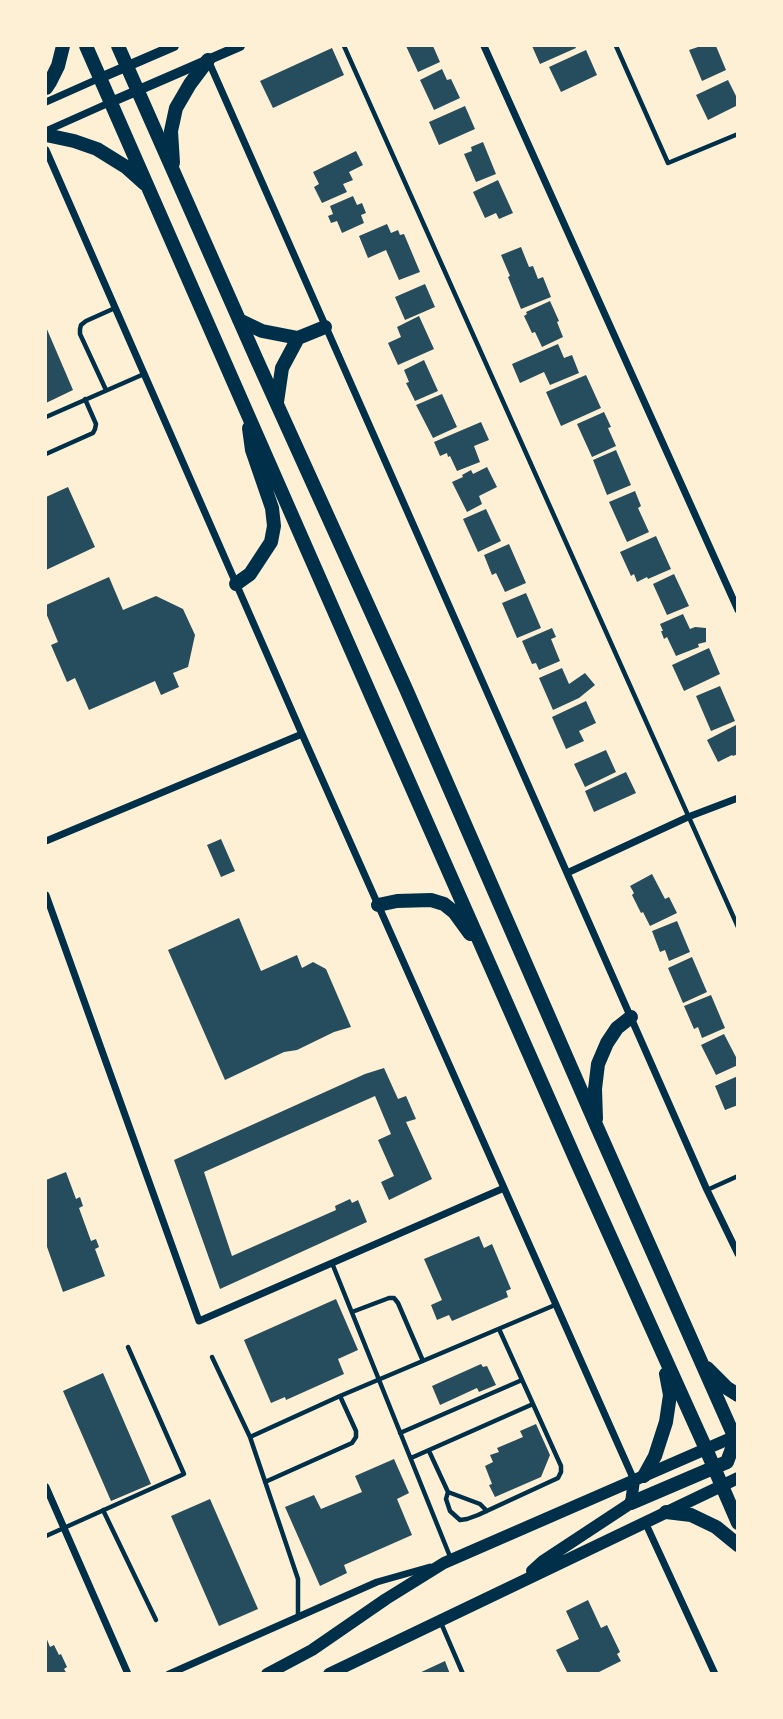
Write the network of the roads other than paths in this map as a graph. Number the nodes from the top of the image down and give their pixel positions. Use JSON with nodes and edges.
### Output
{"nodes":[{"id":1,"x":63,"y":46,"type":"edge"},
{"id":2,"x":86,"y":46,"type":"edge"},
{"id":3,"x":118,"y":46,"type":"edge"},
{"id":4,"x":174,"y":46,"type":"edge"},
{"id":5,"x":240,"y":46,"type":"edge"},
{"id":6,"x":344,"y":46,"type":"edge"},
{"id":7,"x":484,"y":46,"type":"edge"},
{"id":8,"x":616,"y":46,"type":"edge"},
{"id":9,"x":208,"y":60,"type":"junction"},
{"id":10,"x":127,"y":66,"type":"junction"},
{"id":11,"x":100,"y":78,"type":"junction"},
{"id":12,"x":46,"y":88,"type":"edge"},
{"id":13,"x":138,"y":91,"type":"junction"},
{"id":14,"x":46,"y":102,"type":"edge"},
{"id":15,"x":111,"y":102,"type":"junction"},
{"id":16,"x":46,"y":133,"type":"edge"},
{"id":17,"x":737,"y":134,"type":"edge"},
{"id":18,"x":46,"y":150,"type":"edge"},
{"id":19,"x":173,"y":172,"type":"junction"},
{"id":20,"x":148,"y":187,"type":"junction"},
{"id":21,"x":116,"y":308,"type":"junction"},
{"id":22,"x":239,"y":320,"type":"junction"},
{"id":23,"x":325,"y":327,"type":"junction"},
{"id":24,"x":298,"y":338,"type":"junction"},
{"id":25,"x":144,"y":373,"type":"junction"},
{"id":26,"x":106,"y":390,"type":"junction"},
{"id":27,"x":85,"y":399,"type":"junction"},
{"id":28,"x":277,"y":404,"type":"junction"},
{"id":29,"x":246,"y":409,"type":"junction"},
{"id":30,"x":46,"y":417,"type":"edge"},
{"id":31,"x":46,"y":454,"type":"edge"},
{"id":32,"x":236,"y":584,"type":"junction"},
{"id":33,"x":737,"y":610,"type":"edge"},
{"id":34,"x":302,"y":734,"type":"junction"},
{"id":35,"x":737,"y":798,"type":"edge"},
{"id":36,"x":688,"y":817,"type":"junction"},
{"id":37,"x":46,"y":841,"type":"edge"},
{"id":38,"x":567,"y":873,"type":"junction"},
{"id":39,"x":46,"y":895,"type":"edge"},
{"id":40,"x":378,"y":905,"type":"junction"},
{"id":41,"x":737,"y":927,"type":"edge"},
{"id":42,"x":488,"y":960,"type":"junction"},
{"id":43,"x":631,"y":1017,"type":"junction"},
{"id":44,"x":597,"y":1127,"type":"junction"},
{"id":45,"x":737,"y":1176,"type":"edge"},
{"id":46,"x":504,"y":1188,"type":"junction"},
{"id":47,"x":707,"y":1190,"type":"junction"},
{"id":48,"x":737,"y":1254,"type":"edge"},
{"id":49,"x":332,"y":1263,"type":"junction"},
{"id":50,"x":556,"y":1305,"type":"junction"},
{"id":51,"x":352,"y":1312,"type":"junction"},
{"id":52,"x":499,"y":1329,"type":"junction"},
{"id":53,"x":128,"y":1347,"type":"dead end"},
{"id":54,"x":662,"y":1352,"type":"junction"},
{"id":55,"x":212,"y":1357,"type":"dead end"},
{"id":56,"x":699,"y":1358,"type":"junction"},
{"id":57,"x":423,"y":1361,"type":"junction"},
{"id":58,"x":379,"y":1380,"type":"junction"},
{"id":59,"x":523,"y":1380,"type":"junction"},
{"id":60,"x":737,"y":1395,"type":"edge"},
{"id":61,"x":340,"y":1396,"type":"junction"},
{"id":62,"x":533,"y":1404,"type":"junction"},
{"id":63,"x":400,"y":1433,"type":"junction"},
{"id":64,"x":250,"y":1437,"type":"junction"},
{"id":65,"x":736,"y":1439,"type":"edge"},
{"id":66,"x":706,"y":1448,"type":"junction"},
{"id":67,"x":429,"y":1451,"type":"junction"},
{"id":68,"x":411,"y":1458,"type":"junction"},
{"id":69,"x":714,"y":1468,"type":"junction"},
{"id":70,"x":639,"y":1478,"type":"junction"},
{"id":71,"x":737,"y":1478,"type":"edge"},
{"id":72,"x":265,"y":1482,"type":"junction"},
{"id":73,"x":721,"y":1486,"type":"junction"},
{"id":74,"x":46,"y":1487,"type":"edge"},
{"id":75,"x":448,"y":1492,"type":"junction"},
{"id":76,"x":631,"y":1503,"type":"junction"},
{"id":77,"x":103,"y":1510,"type":"junction"},
{"id":78,"x":487,"y":1511,"type":"junction"},
{"id":79,"x":666,"y":1512,"type":"junction"},
{"id":80,"x":645,"y":1522,"type":"junction"},
{"id":81,"x":737,"y":1523,"type":"edge"},
{"id":82,"x":64,"y":1528,"type":"junction"},
{"id":83,"x":46,"y":1536,"type":"edge"},
{"id":84,"x":737,"y":1545,"type":"edge"},
{"id":85,"x":448,"y":1562,"type":"junction"},
{"id":86,"x":519,"y":1583,"type":"junction"},
{"id":87,"x":298,"y":1616,"type":"junction"},
{"id":88,"x":156,"y":1620,"type":"dead end"},
{"id":89,"x":440,"y":1620,"type":"junction"},
{"id":90,"x":128,"y":1674,"type":"edge"},
{"id":91,"x":169,"y":1674,"type":"edge"},
{"id":92,"x":267,"y":1674,"type":"edge"},
{"id":93,"x":329,"y":1674,"type":"edge"},
{"id":94,"x":464,"y":1674,"type":"edge"},
{"id":95,"x":715,"y":1674,"type":"edge"}],
"edges":[{"from":1,"to":12,"type":"highway"},
{"from":2,"to":11,"type":"highway"},
{"from":3,"to":10,"type":"highway"},
{"from":4,"to":10,"type":"street"},
{"from":5,"to":9,"type":"street"},
{"from":6,"to":36,"type":"lane"},
{"from":7,"to":33,"type":"street"},
{"from":8,"to":17,"type":"lane"},
{"from":9,"to":13,"type":"street"},
{"from":9,"to":19,"type":"highway"},
{"from":9,"to":23,"type":"street"},
{"from":10,"to":11,"type":"street"},
{"from":10,"to":13,"type":"highway"},
{"from":11,"to":14,"type":"street"},
{"from":11,"to":15,"type":"highway"},
{"from":13,"to":15,"type":"street"},
{"from":13,"to":19,"type":"highway"},
{"from":15,"to":16,"type":"street"},
{"from":15,"to":20,"type":"highway"},
{"from":16,"to":20,"type":"highway"},
{"from":18,"to":21,"type":"street"},
{"from":19,"to":22,"type":"highway"},
{"from":20,"to":29,"type":"highway"},
{"from":21,"to":25,"type":"street"},
{"from":21,"to":26,"type":"lane"},
{"from":22,"to":24,"type":"highway"},
{"from":22,"to":28,"type":"highway"},
{"from":23,"to":24,"type":"highway"},
{"from":23,"to":38,"type":"street"},
{"from":24,"to":28,"type":"highway"},
{"from":25,"to":26,"type":"lane"},
{"from":25,"to":32,"type":"street"},
{"from":26,"to":27,"type":"lane"},
{"from":27,"to":30,"type":"lane"},
{"from":27,"to":31,"type":"lane"},
{"from":28,"to":44,"type":"highway"},
{"from":29,"to":32,"type":"highway"},
{"from":29,"to":42,"type":"highway"},
{"from":32,"to":34,"type":"street"},
{"from":34,"to":37,"type":"street"},
{"from":34,"to":40,"type":"street"},
{"from":35,"to":36,"type":"street"},
{"from":36,"to":38,"type":"street"},
{"from":36,"to":41,"type":"lane"},
{"from":38,"to":43,"type":"street"},
{"from":39,"to":49,"type":"street"},
{"from":40,"to":42,"type":"highway"},
{"from":40,"to":46,"type":"street"},
{"from":42,"to":54,"type":"highway"},
{"from":43,"to":44,"type":"highway"},
{"from":43,"to":47,"type":"street"},
{"from":44,"to":56,"type":"highway"},
{"from":45,"to":47,"type":"lane"},
{"from":46,"to":49,"type":"street"},
{"from":46,"to":50,"type":"street"},
{"from":47,"to":48,"type":"street"},
{"from":49,"to":51,"type":"lane"},
{"from":50,"to":52,"type":"lane"},
{"from":50,"to":70,"type":"street"},
{"from":51,"to":57,"type":"lane"},
{"from":51,"to":58,"type":"lane"},
{"from":52,"to":57,"type":"lane"},
{"from":52,"to":59,"type":"lane"},
{"from":53,"to":77,"type":"lane"},
{"from":54,"to":66,"type":"highway"},
{"from":54,"to":70,"type":"highway"},
{"from":55,"to":64,"type":"lane"},
{"from":56,"to":60,"type":"highway"},
{"from":56,"to":65,"type":"highway"},
{"from":57,"to":58,"type":"lane"},
{"from":58,"to":61,"type":"lane"},
{"from":58,"to":63,"type":"lane"},
{"from":59,"to":62,"type":"lane"},
{"from":59,"to":63,"type":"lane"},
{"from":61,"to":64,"type":"lane"},
{"from":61,"to":72,"type":"lane"},
{"from":62,"to":67,"type":"lane"},
{"from":62,"to":78,"type":"lane"},
{"from":63,"to":68,"type":"lane"},
{"from":64,"to":72,"type":"lane"},
{"from":65,"to":66,"type":"main road"},
{"from":65,"to":69,"type":"highway"},
{"from":66,"to":69,"type":"highway"},
{"from":66,"to":70,"type":"main road"},
{"from":67,"to":68,"type":"lane"},
{"from":67,"to":75,"type":"lane"},
{"from":68,"to":85,"type":"lane"},
{"from":69,"to":73,"type":"highway"},
{"from":69,"to":76,"type":"highway"},
{"from":70,"to":76,"type":"main road"},
{"from":70,"to":85,"type":"main road"},
{"from":71,"to":73,"type":"main road"},
{"from":72,"to":87,"type":"lane"},
{"from":73,"to":79,"type":"main road"},
{"from":73,"to":81,"type":"highway"},
{"from":74,"to":82,"type":"street"},
{"from":75,"to":78,"type":"lane"},
{"from":75,"to":78,"type":"lane"},
{"from":76,"to":86,"type":"main road"},
{"from":77,"to":82,"type":"lane"},
{"from":77,"to":88,"type":"lane"},
{"from":79,"to":80,"type":"main road"},
{"from":79,"to":84,"type":"highway"},
{"from":80,"to":86,"type":"main road"},
{"from":80,"to":95,"type":"street"},
{"from":82,"to":83,"type":"lane"},
{"from":82,"to":90,"type":"street"},
{"from":85,"to":87,"type":"street"},
{"from":85,"to":92,"type":"main road"},
{"from":86,"to":89,"type":"main road"},
{"from":87,"to":91,"type":"street"},
{"from":89,"to":93,"type":"main road"},
{"from":89,"to":94,"type":"lane"}]}
